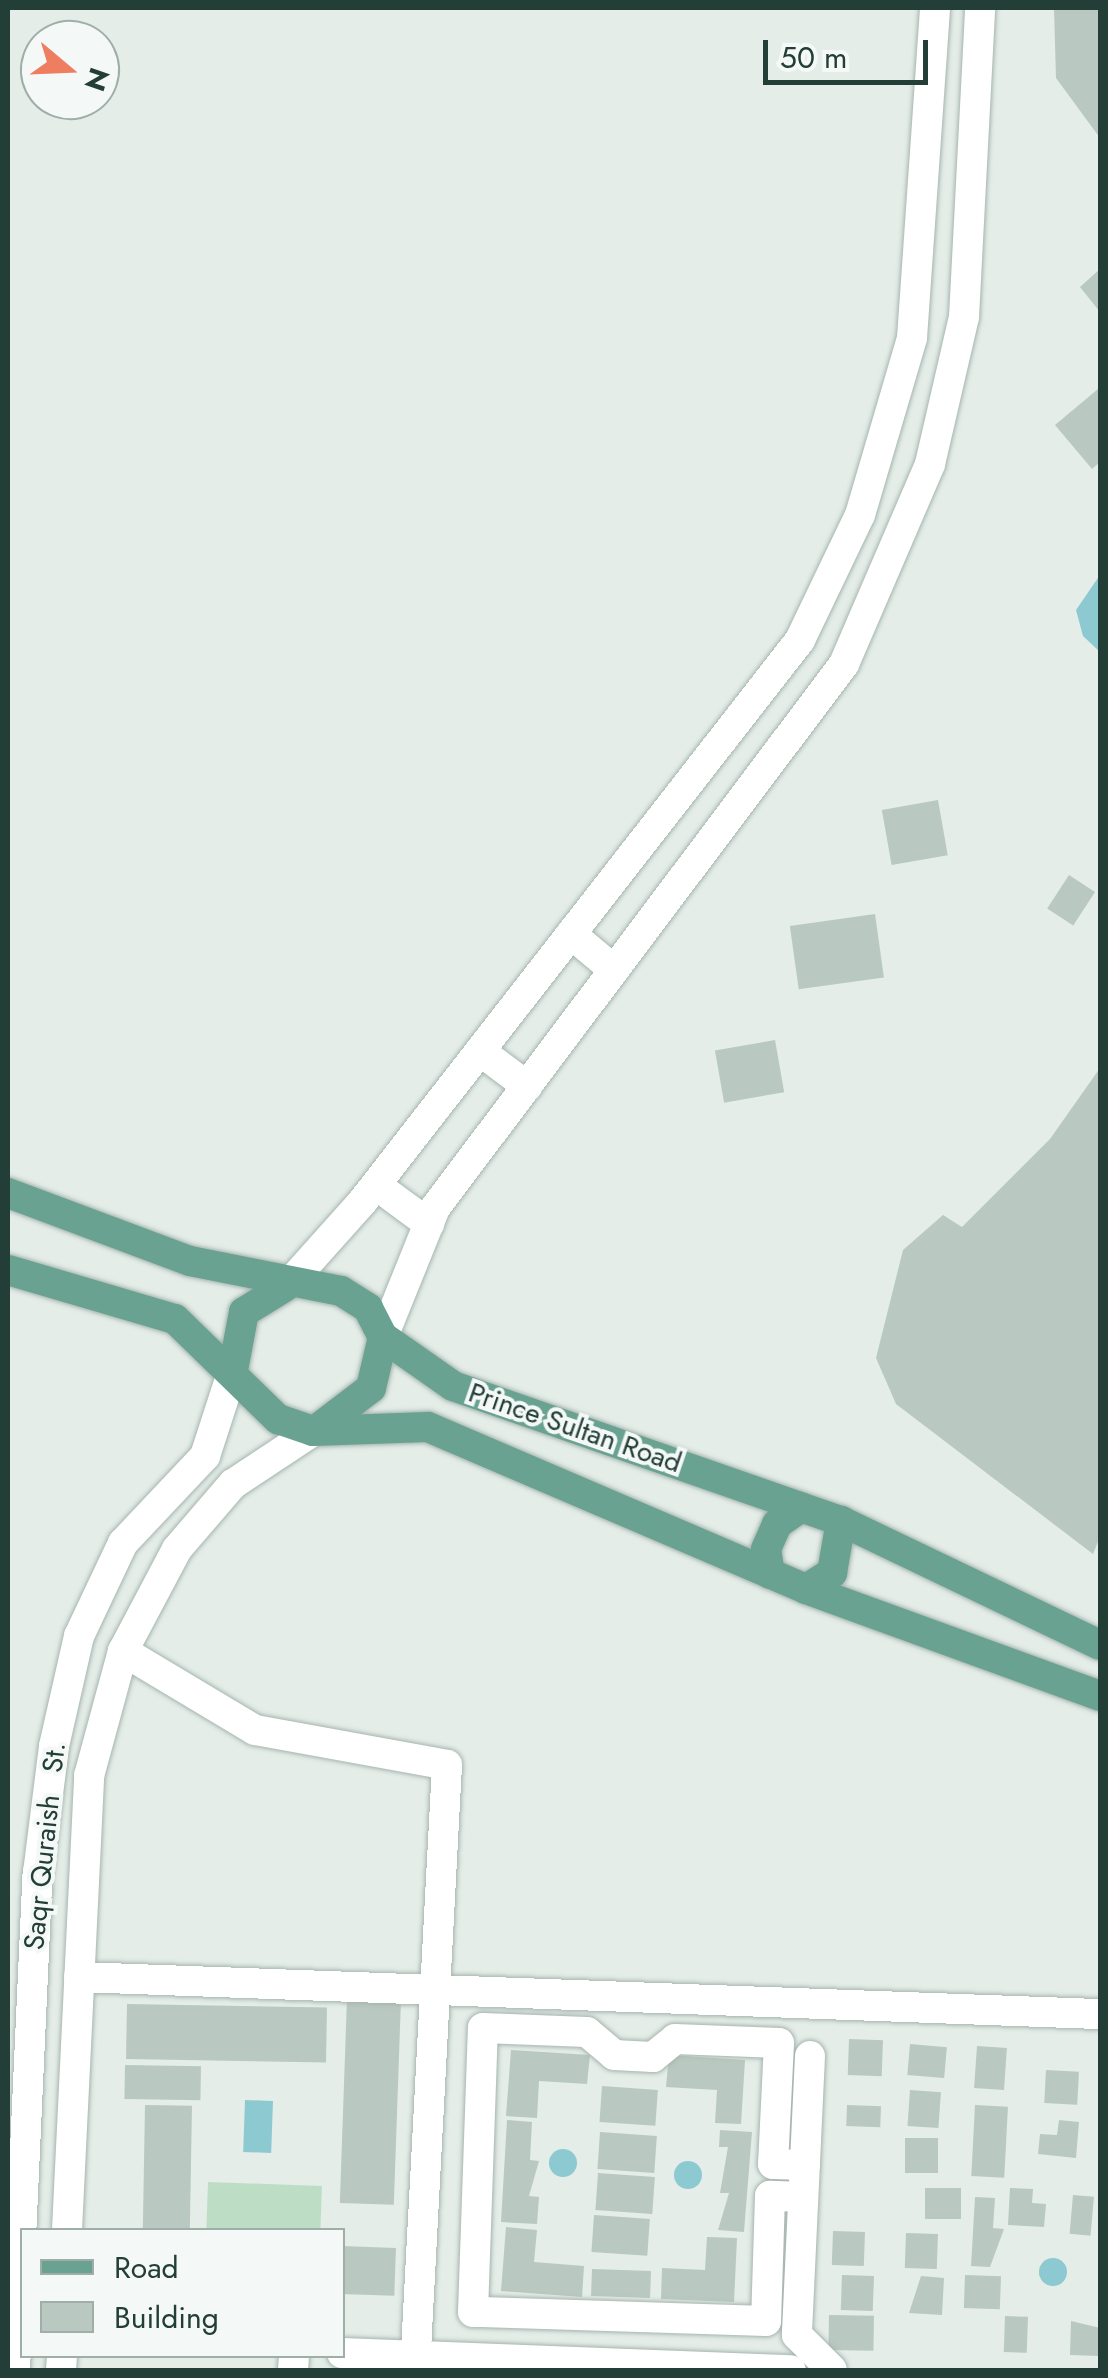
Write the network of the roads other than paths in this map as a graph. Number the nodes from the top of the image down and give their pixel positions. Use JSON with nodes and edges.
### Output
{"nodes":[{"id":1,"x":935,"y":8,"type":"edge"},
{"id":2,"x":980,"y":8,"type":"edge"},
{"id":3,"x":922,"y":194,"type":"junction"},
{"id":4,"x":970,"y":196,"type":"junction"},
{"id":5,"x":894,"y":400,"type":"junction"},
{"id":6,"x":942,"y":414,"type":"junction"},
{"id":7,"x":846,"y":545,"type":"junction"},
{"id":8,"x":888,"y":562,"type":"junction"},
{"id":9,"x":732,"y":726,"type":"junction"},
{"id":10,"x":775,"y":756,"type":"junction"},
{"id":11,"x":570,"y":934,"type":"junction"},
{"id":12,"x":614,"y":970,"type":"junction"},
{"id":13,"x":480,"y":1051,"type":"junction"},
{"id":14,"x":527,"y":1086,"type":"junction"},
{"id":15,"x":376,"y":1185,"type":"junction"},
{"id":16,"x":8,"y":1193,"type":"edge"},
{"id":17,"x":429,"y":1224,"type":"junction"},
{"id":18,"x":8,"y":1270,"type":"edge"},
{"id":19,"x":288,"y":1284,"type":"junction"},
{"id":20,"x":382,"y":1337,"type":"junction"},
{"id":21,"x":232,"y":1370,"type":"junction"},
{"id":22,"x":312,"y":1431,"type":"junction"},
{"id":23,"x":801,"y":1506,"type":"junction"},
{"id":24,"x":841,"y":1521,"type":"junction"},
{"id":25,"x":770,"y":1574,"type":"junction"},
{"id":26,"x":806,"y":1589,"type":"junction"},
{"id":27,"x":1100,"y":1645,"type":"edge"},
{"id":28,"x":123,"y":1652,"type":"junction"},
{"id":29,"x":1100,"y":1696,"type":"edge"},
{"id":30,"x":20,"y":1970,"type":"edge"},
{"id":31,"x":78,"y":1978,"type":"junction"},
{"id":32,"x":434,"y":1990,"type":"junction"},
{"id":33,"x":1100,"y":2014,"type":"edge"},
{"id":34,"x":810,"y":2056,"type":"dead end"},
{"id":35,"x":805,"y":2166,"type":"junction"},
{"id":36,"x":803,"y":2197,"type":"junction"},
{"id":37,"x":67,"y":2228,"type":"edge"},
{"id":38,"x":13,"y":2352,"type":"edge"},
{"id":39,"x":345,"y":2353,"type":"edge"},
{"id":40,"x":416,"y":2363,"type":"edge"},
{"id":41,"x":624,"y":2367,"type":"edge"},
{"id":42,"x":791,"y":2370,"type":"edge"},
{"id":43,"x":832,"y":2370,"type":"edge"}],
"edges":[{"from":1,"to":3,"type":"street"},
{"from":2,"to":4,"type":"street"},
{"from":3,"to":4,"type":"street"},
{"from":3,"to":5,"type":"street"},
{"from":4,"to":6,"type":"street"},
{"from":5,"to":6,"type":"street"},
{"from":5,"to":7,"type":"street"},
{"from":6,"to":8,"type":"street"},
{"from":7,"to":8,"type":"street"},
{"from":7,"to":9,"type":"street"},
{"from":8,"to":10,"type":"street"},
{"from":9,"to":10,"type":"street"},
{"from":9,"to":11,"type":"street"},
{"from":10,"to":12,"type":"street"},
{"from":11,"to":12,"type":"street"},
{"from":11,"to":13,"type":"street"},
{"from":12,"to":14,"type":"street"},
{"from":13,"to":14,"type":"street"},
{"from":13,"to":15,"type":"street"},
{"from":14,"to":17,"type":"street"},
{"from":15,"to":17,"type":"street"},
{"from":15,"to":19,"type":"street"},
{"from":16,"to":19,"type":"main road","name":"Prince Sultan Road"},
{"from":17,"to":20,"type":"street"},
{"from":18,"to":21,"type":"main road","name":"Prince Sultan Road"},
{"from":19,"to":20,"type":"main road","name":"Prince Sultan Road"},
{"from":19,"to":21,"type":"main road"},
{"from":20,"to":22,"type":"main road"},
{"from":20,"to":23,"type":"main road","name":"Prince Sultan Road"},
{"from":21,"to":22,"type":"main road","name":"Prince Sultan Road"},
{"from":21,"to":30,"type":"street","name":"Saqr Quraish ٍSt."},
{"from":22,"to":25,"type":"main road","name":"Prince Sultan Road"},
{"from":22,"to":28,"type":"street","name":"Saqr Quraish ٍSt."},
{"from":23,"to":24,"type":"main road","name":"Prince Sultan Road"},
{"from":23,"to":25,"type":"main road"},
{"from":24,"to":26,"type":"main road"},
{"from":24,"to":27,"type":"main road","name":"Prince Sultan Road"},
{"from":25,"to":26,"type":"main road","name":"Prince Sultan Road"},
{"from":26,"to":29,"type":"main road","name":"Prince Sultan Road"},
{"from":28,"to":31,"type":"street","name":"Saqr Quraish ٍSt."},
{"from":28,"to":32,"type":"street"},
{"from":30,"to":38,"type":"street","name":"Saqr Quraish ٍSt."},
{"from":31,"to":32,"type":"street"},
{"from":31,"to":37,"type":"street","name":"Saqr Quraish ٍSt."},
{"from":32,"to":33,"type":"street"},
{"from":32,"to":40,"type":"street"},
{"from":34,"to":35,"type":"street"},
{"from":35,"to":36,"type":"street"},
{"from":35,"to":36,"type":"street"},
{"from":36,"to":43,"type":"street"},
{"from":39,"to":40,"type":"street"},
{"from":40,"to":41,"type":"street"},
{"from":41,"to":42,"type":"street"}]}
